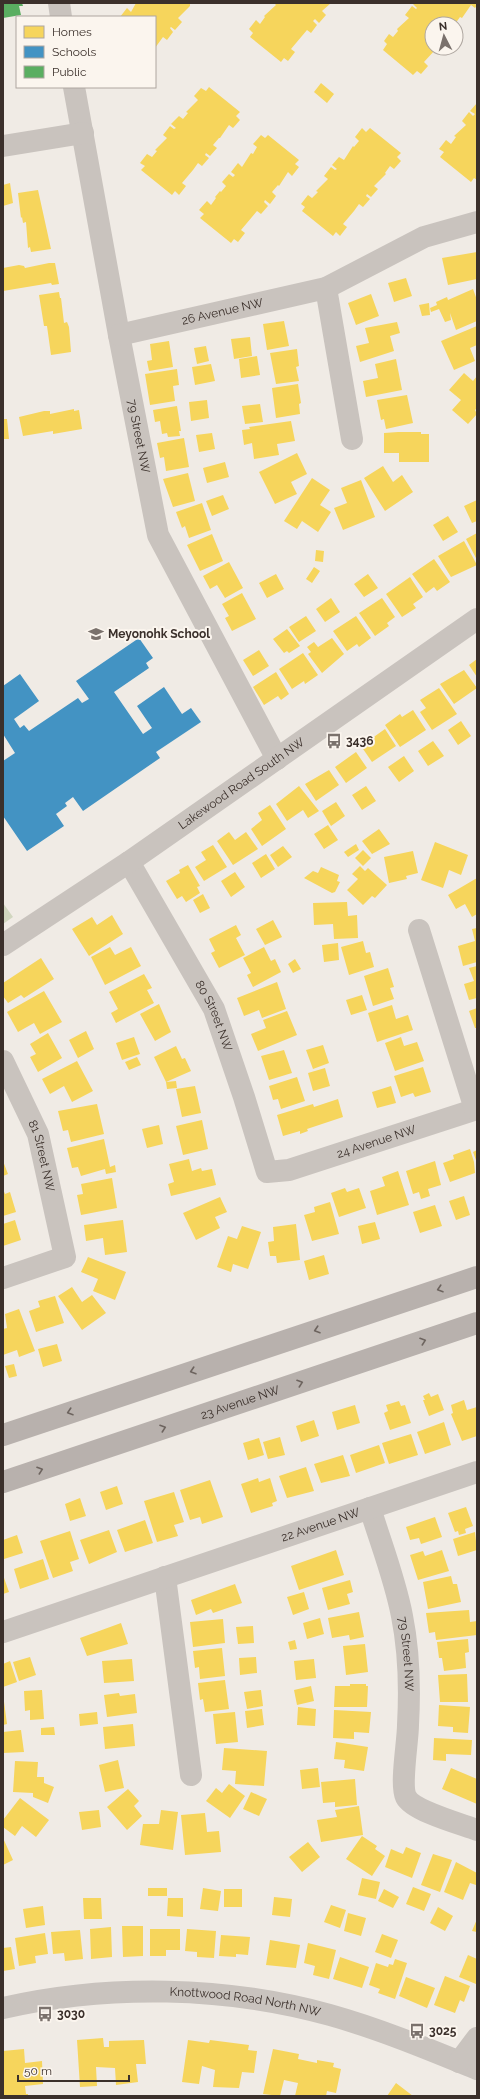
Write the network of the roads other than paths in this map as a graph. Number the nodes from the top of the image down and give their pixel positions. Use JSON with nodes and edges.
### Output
{"nodes":[{"id":1,"x":59,"y":3,"type":"edge"},
{"id":2,"x":61,"y":16,"type":"edge"},
{"id":3,"x":74,"y":88,"type":"edge"},
{"id":4,"x":83,"y":133,"type":"junction"},
{"id":5,"x":3,"y":146,"type":"edge"},
{"id":6,"x":477,"y":222,"type":"edge"},
{"id":7,"x":326,"y":288,"type":"junction"},
{"id":8,"x":119,"y":335,"type":"junction"},
{"id":9,"x":352,"y":440,"type":"dead end"},
{"id":10,"x":477,"y":619,"type":"edge"},
{"id":11,"x":277,"y":759,"type":"junction"},
{"id":12,"x":129,"y":862,"type":"junction"},
{"id":13,"x":419,"y":930,"type":"dead end"},
{"id":14,"x":3,"y":945,"type":"edge"},
{"id":15,"x":3,"y":1061,"type":"edge"},
{"id":16,"x":476,"y":1109,"type":"edge"},
{"id":17,"x":277,"y":1173,"type":"joint"},
{"id":18,"x":477,"y":1277,"type":"edge"},
{"id":19,"x":3,"y":1278,"type":"edge"},
{"id":20,"x":477,"y":1323,"type":"edge"},
{"id":21,"x":3,"y":1435,"type":"edge"},
{"id":22,"x":477,"y":1472,"type":"edge"},
{"id":23,"x":3,"y":1482,"type":"edge"},
{"id":24,"x":370,"y":1508,"type":"junction"},
{"id":25,"x":165,"y":1577,"type":"junction"},
{"id":26,"x":3,"y":1632,"type":"edge"},
{"id":27,"x":191,"y":1775,"type":"dead end"},
{"id":28,"x":477,"y":1830,"type":"edge"},
{"id":29,"x":3,"y":2008,"type":"edge"},
{"id":30,"x":477,"y":2038,"type":"edge"},
{"id":31,"x":468,"y":2065,"type":"edge"}],
"edges":[{"from":1,"to":2,"type":"street"},
{"from":3,"to":4,"type":"street","name":"79 Street NW"},
{"from":4,"to":5,"type":"street"},
{"from":4,"to":8,"type":"street","name":"79 Street NW"},
{"from":6,"to":7,"type":"street","name":"26 Avenue NW"},
{"from":7,"to":8,"type":"street","name":"26 Avenue NW"},
{"from":7,"to":9,"type":"street"},
{"from":8,"to":11,"type":"street","name":"79 Street NW"},
{"from":10,"to":11,"type":"street","name":"Lakewood Road South NW"},
{"from":11,"to":12,"type":"street","name":"Lakewood Road South NW"},
{"from":12,"to":14,"type":"street","name":"Lakewood Road South NW"},
{"from":12,"to":17,"type":"street","name":"80 Street NW"},
{"from":13,"to":16,"type":"street","name":"24 Avenue NW"},
{"from":15,"to":19,"type":"street","name":"81 Street NW"},
{"from":16,"to":17,"type":"street","name":"24 Avenue NW"},
{"from":18,"to":21,"type":"main road","one_way":true},
{"from":23,"to":20,"type":"main road","name":"23 Avenue NW","one_way":true},
{"from":22,"to":24,"type":"street","name":"22 Avenue NW"},
{"from":24,"to":25,"type":"street","name":"22 Avenue NW"},
{"from":24,"to":28,"type":"street","name":"79 Street NW"},
{"from":25,"to":26,"type":"street","name":"22 Avenue NW"},
{"from":25,"to":27,"type":"street"},
{"from":29,"to":31,"type":"street","name":"Knottwood Road North NW"},
{"from":30,"to":31,"type":"street"}]}
